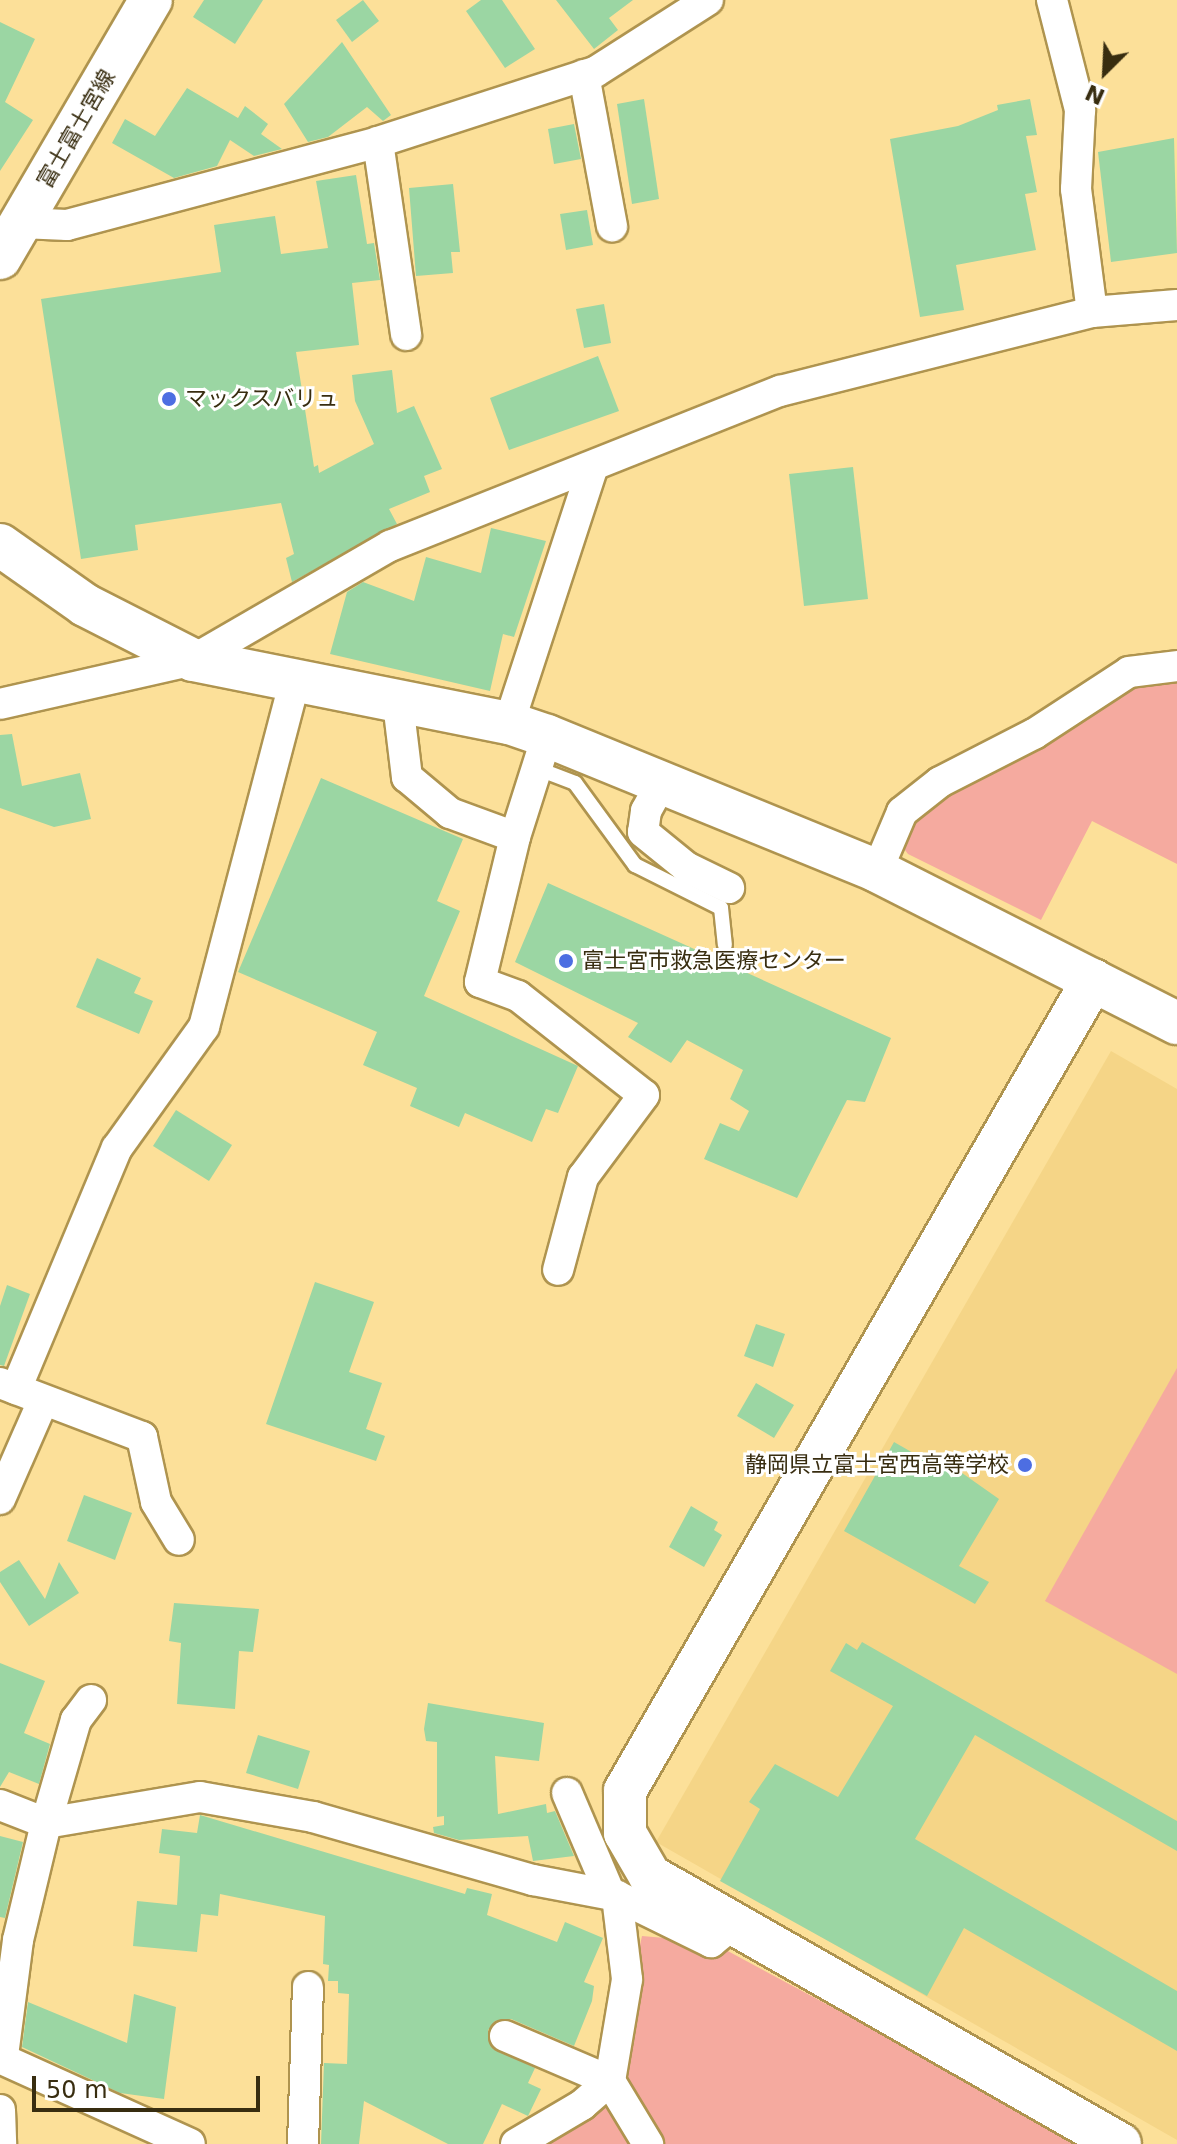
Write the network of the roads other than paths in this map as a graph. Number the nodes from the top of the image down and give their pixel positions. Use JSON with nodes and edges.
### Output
{"nodes":[{"id":1,"x":151,"y":0,"type":"edge"},
{"id":2,"x":708,"y":0,"type":"edge"},
{"id":3,"x":1052,"y":0,"type":"edge"},
{"id":4,"x":584,"y":75,"type":"junction"},
{"id":5,"x":378,"y":142,"type":"junction"},
{"id":6,"x":612,"y":226,"type":"dead end"},
{"id":7,"x":10,"y":240,"type":"edge"},
{"id":8,"x":1177,"y":305,"type":"edge"},
{"id":9,"x":1092,"y":312,"type":"junction"},
{"id":10,"x":406,"y":335,"type":"dead end"},
{"id":11,"x":593,"y":466,"type":"junction"},
{"id":12,"x":0,"y":545,"type":"edge"},
{"id":13,"x":193,"y":660,"type":"junction"},
{"id":14,"x":1177,"y":666,"type":"edge"},
{"id":15,"x":294,"y":684,"type":"junction"},
{"id":16,"x":398,"y":703,"type":"junction"},
{"id":17,"x":0,"y":704,"type":"edge"},
{"id":18,"x":531,"y":742,"type":"junction"},
{"id":19,"x":662,"y":782,"type":"junction"},
{"id":20,"x":515,"y":837,"type":"junction"},
{"id":21,"x":877,"y":871,"type":"junction"},
{"id":22,"x":729,"y":888,"type":"dead end"},
{"id":23,"x":725,"y":945,"type":"dead end"},
{"id":24,"x":1093,"y":980,"type":"junction"},
{"id":25,"x":1177,"y":1023,"type":"edge"},
{"id":26,"x":558,"y":1270,"type":"dead end"},
{"id":27,"x":20,"y":1391,"type":"edge"},
{"id":28,"x":0,"y":1499,"type":"edge"},
{"id":29,"x":179,"y":1540,"type":"dead end"},
{"id":30,"x":91,"y":1700,"type":"dead end"},
{"id":31,"x":567,"y":1793,"type":"dead end"},
{"id":32,"x":0,"y":1805,"type":"edge"},
{"id":33,"x":46,"y":1823,"type":"junction"},
{"id":34,"x":614,"y":1895,"type":"junction"},
{"id":35,"x":736,"y":1922,"type":"junction"},
{"id":36,"x":308,"y":1987,"type":"dead end"},
{"id":37,"x":505,"y":2036,"type":"dead end"},
{"id":38,"x":2,"y":2057,"type":"edge"},
{"id":39,"x":610,"y":2081,"type":"junction"},
{"id":40,"x":0,"y":2110,"type":"edge"},
{"id":41,"x":1,"y":2144,"type":"edge"},
{"id":42,"x":190,"y":2144,"type":"edge"},
{"id":43,"x":303,"y":2144,"type":"edge"},
{"id":44,"x":516,"y":2144,"type":"edge"},
{"id":45,"x":648,"y":2144,"type":"edge"},
{"id":46,"x":1120,"y":2144,"type":"edge"}],
"edges":[{"from":1,"to":7,"type":"street","name":"富士富士宮線"},
{"from":2,"to":4,"type":"street"},
{"from":3,"to":9,"type":"street"},
{"from":4,"to":5,"type":"street"},
{"from":4,"to":6,"type":"street"},
{"from":5,"to":7,"type":"street"},
{"from":5,"to":10,"type":"street"},
{"from":8,"to":9,"type":"street"},
{"from":9,"to":11,"type":"street"},
{"from":11,"to":13,"type":"street"},
{"from":11,"to":18,"type":"street"},
{"from":12,"to":13,"type":"street"},
{"from":13,"to":15,"type":"street"},
{"from":13,"to":17,"type":"street"},
{"from":14,"to":21,"type":"street"},
{"from":15,"to":16,"type":"street"},
{"from":15,"to":27,"type":"street"},
{"from":16,"to":18,"type":"street"},
{"from":16,"to":20,"type":"street"},
{"from":18,"to":19,"type":"street"},
{"from":18,"to":20,"type":"street"},
{"from":18,"to":23,"type":"lane"},
{"from":19,"to":21,"type":"street"},
{"from":19,"to":22,"type":"street"},
{"from":20,"to":26,"type":"street"},
{"from":21,"to":24,"type":"street"},
{"from":24,"to":25,"type":"street"},
{"from":24,"to":35,"type":"street"},
{"from":27,"to":28,"type":"street"},
{"from":27,"to":29,"type":"street"},
{"from":30,"to":33,"type":"street"},
{"from":31,"to":34,"type":"street"},
{"from":32,"to":33,"type":"street"},
{"from":33,"to":34,"type":"street"},
{"from":33,"to":38,"type":"street"},
{"from":34,"to":35,"type":"street"},
{"from":34,"to":39,"type":"street"},
{"from":35,"to":46,"type":"street"},
{"from":36,"to":43,"type":"street"},
{"from":37,"to":39,"type":"street"},
{"from":38,"to":42,"type":"street"},
{"from":39,"to":44,"type":"street"},
{"from":39,"to":45,"type":"street"},
{"from":40,"to":41,"type":"street"}]}
